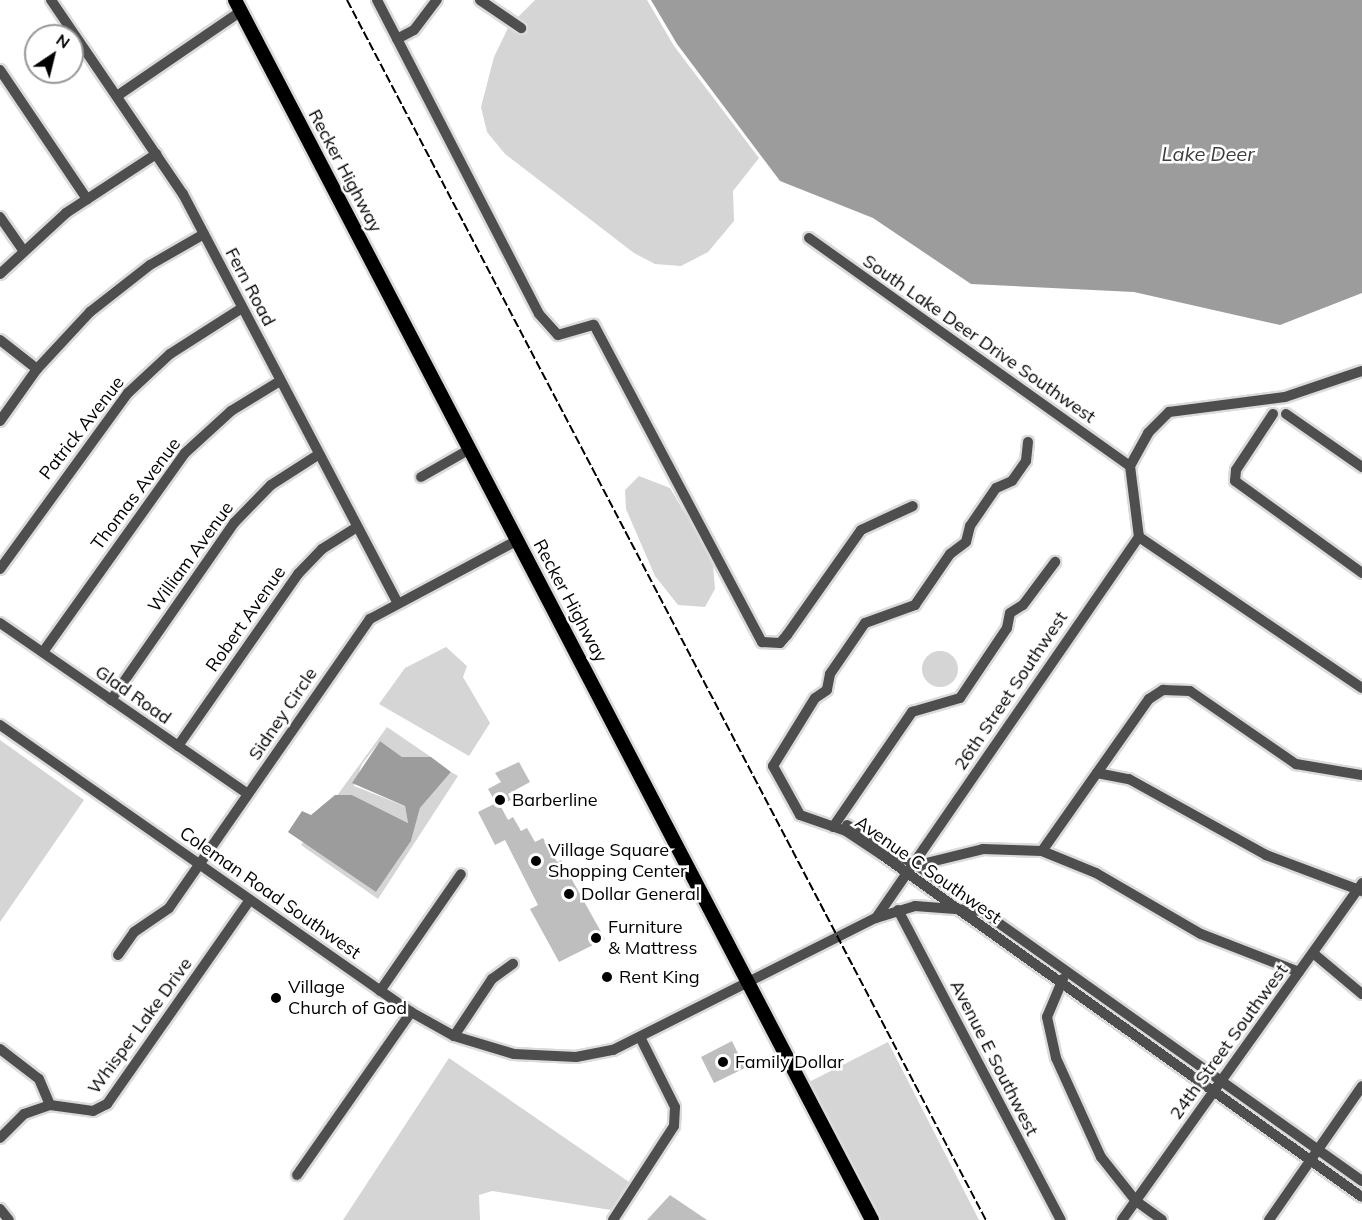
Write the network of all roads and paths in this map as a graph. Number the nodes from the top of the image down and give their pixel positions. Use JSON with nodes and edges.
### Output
{"nodes":[{"id":1,"x":51,"y":0,"type":"edge"},
{"id":2,"x":377,"y":0,"type":"edge"},
{"id":3,"x":437,"y":0,"type":"edge"},
{"id":4,"x":480,"y":0,"type":"edge"},
{"id":5,"x":238,"y":5,"type":"edge"},
{"id":6,"x":521,"y":28,"type":"dead end"},
{"id":7,"x":397,"y":39,"type":"junction"},
{"id":8,"x":0,"y":70,"type":"edge"},
{"id":9,"x":117,"y":96,"type":"junction"},
{"id":10,"x":156,"y":154,"type":"junction"},
{"id":11,"x":87,"y":199,"type":"junction"},
{"id":12,"x":0,"y":218,"type":"edge"},
{"id":13,"x":204,"y":234,"type":"junction"},
{"id":14,"x":809,"y":238,"type":"dead end"},
{"id":15,"x":23,"y":250,"type":"junction"},
{"id":16,"x":0,"y":274,"type":"edge"},
{"id":17,"x":242,"y":308,"type":"junction"},
{"id":18,"x":0,"y":340,"type":"edge"},
{"id":19,"x":37,"y":369,"type":"junction"},
{"id":20,"x":1362,"y":371,"type":"edge"},
{"id":21,"x":280,"y":381,"type":"junction"},
{"id":22,"x":1285,"y":397,"type":"junction"},
{"id":23,"x":1267,"y":401,"type":"junction"},
{"id":24,"x":1273,"y":414,"type":"junction"},
{"id":25,"x":1286,"y":414,"type":"junction"},
{"id":26,"x":0,"y":421,"type":"edge"},
{"id":27,"x":1028,"y":442,"type":"dead end"},
{"id":28,"x":470,"y":449,"type":"junction"},
{"id":29,"x":318,"y":455,"type":"junction"},
{"id":30,"x":1130,"y":466,"type":"junction"},
{"id":31,"x":1362,"y":467,"type":"edge"},
{"id":32,"x":422,"y":477,"type":"dead end"},
{"id":33,"x":913,"y":506,"type":"dead end"},
{"id":34,"x":357,"y":527,"type":"junction"},
{"id":35,"x":1139,"y":537,"type":"junction"},
{"id":36,"x":518,"y":540,"type":"junction"},
{"id":37,"x":1054,"y":562,"type":"dead end"},
{"id":38,"x":0,"y":569,"type":"edge"},
{"id":39,"x":1362,"y":573,"type":"edge"},
{"id":40,"x":397,"y":602,"type":"junction"},
{"id":41,"x":0,"y":623,"type":"edge"},
{"id":42,"x":43,"y":652,"type":"junction"},
{"id":43,"x":1362,"y":688,"type":"edge"},
{"id":44,"x":111,"y":700,"type":"junction"},
{"id":45,"x":0,"y":725,"type":"edge"},
{"id":46,"x":178,"y":746,"type":"junction"},
{"id":47,"x":1097,"y":773,"type":"junction"},
{"id":48,"x":1362,"y":775,"type":"edge"},
{"id":49,"x":248,"y":794,"type":"junction"},
{"id":50,"x":834,"y":824,"type":"junction"},
{"id":51,"x":1042,"y":851,"type":"junction"},
{"id":52,"x":199,"y":864,"type":"junction"},
{"id":53,"x":911,"y":870,"type":"junction"},
{"id":54,"x":461,"y":874,"type":"dead end"},
{"id":55,"x":1361,"y":888,"type":"edge"},
{"id":56,"x":250,"y":900,"type":"junction"},
{"id":57,"x":955,"y":909,"type":"junction"},
{"id":58,"x":898,"y":910,"type":"junction"},
{"id":59,"x":981,"y":911,"type":"junction"},
{"id":60,"x":876,"y":918,"type":"junction"},
{"id":61,"x":1313,"y":953,"type":"junction"},
{"id":62,"x":118,"y":955,"type":"dead end"},
{"id":63,"x":513,"y":964,"type":"dead end"},
{"id":64,"x":1068,"y":971,"type":"junction"},
{"id":65,"x":1299,"y":972,"type":"junction"},
{"id":66,"x":749,"y":983,"type":"junction"},
{"id":67,"x":1060,"y":983,"type":"junction"},
{"id":68,"x":380,"y":991,"type":"junction"},
{"id":69,"x":1362,"y":994,"type":"edge"},
{"id":70,"x":411,"y":1012,"type":"junction"},
{"id":71,"x":454,"y":1036,"type":"junction"},
{"id":72,"x":641,"y":1040,"type":"junction"},
{"id":73,"x":0,"y":1049,"type":"edge"},
{"id":74,"x":1221,"y":1080,"type":"junction"},
{"id":75,"x":1362,"y":1086,"type":"edge"},
{"id":76,"x":1213,"y":1090,"type":"junction"},
{"id":77,"x":50,"y":1106,"type":"junction"},
{"id":78,"x":0,"y":1138,"type":"edge"},
{"id":79,"x":1318,"y":1150,"type":"junction"},
{"id":80,"x":1310,"y":1161,"type":"junction"},
{"id":81,"x":297,"y":1175,"type":"dead end"},
{"id":82,"x":1362,"y":1181,"type":"edge"},
{"id":83,"x":1362,"y":1197,"type":"edge"},
{"id":84,"x":1136,"y":1201,"type":"junction"},
{"id":85,"x":613,"y":1220,"type":"edge"},
{"id":86,"x":872,"y":1220,"type":"edge"},
{"id":87,"x":1060,"y":1220,"type":"edge"},
{"id":88,"x":1122,"y":1220,"type":"edge"},
{"id":89,"x":1162,"y":1220,"type":"edge"},
{"id":90,"x":1269,"y":1220,"type":"edge"}],
"edges":[{"from":1,"to":9,"type":"street","name":"Fern Road"},
{"from":2,"to":7,"type":"street"},
{"from":3,"to":7,"type":"street"},
{"from":4,"to":6,"type":"street"},
{"from":5,"to":9,"type":"street"},
{"from":5,"to":28,"type":"main road","name":"Recker Highway"},
{"from":7,"to":33,"type":"street"},
{"from":8,"to":11,"type":"street"},
{"from":9,"to":10,"type":"street","name":"Fern Road"},
{"from":10,"to":11,"type":"street"},
{"from":10,"to":13,"type":"street","name":"Fern Road"},
{"from":11,"to":15,"type":"street"},
{"from":12,"to":15,"type":"street"},
{"from":13,"to":17,"type":"street","name":"Fern Road"},
{"from":13,"to":19,"type":"street"},
{"from":14,"to":30,"type":"street","name":"South Lake Deer Drive Southwest"},
{"from":15,"to":16,"type":"street"},
{"from":17,"to":21,"type":"street","name":"Fern Road"},
{"from":17,"to":38,"type":"street","name":"Patrick Avenue"},
{"from":18,"to":19,"type":"street"},
{"from":19,"to":26,"type":"street"},
{"from":20,"to":22,"type":"street"},
{"from":21,"to":29,"type":"street","name":"Fern Road"},
{"from":21,"to":42,"type":"street","name":"Thomas Avenue"},
{"from":22,"to":23,"type":"street"},
{"from":22,"to":25,"type":"street"},
{"from":23,"to":24,"type":"street"},
{"from":23,"to":30,"type":"street"},
{"from":24,"to":25,"type":"street"},
{"from":24,"to":39,"type":"street"},
{"from":25,"to":31,"type":"street"},
{"from":27,"to":50,"type":"street","name":"Avenue C Southwest"},
{"from":28,"to":32,"type":"street"},
{"from":28,"to":36,"type":"main road","name":"Recker Highway"},
{"from":29,"to":34,"type":"street","name":"Fern Road"},
{"from":29,"to":44,"type":"street","name":"William Avenue"},
{"from":30,"to":35,"type":"street"},
{"from":34,"to":40,"type":"street","name":"Fern Road"},
{"from":34,"to":46,"type":"street","name":"Robert Avenue"},
{"from":35,"to":43,"type":"street"},
{"from":35,"to":53,"type":"street","name":"26th Street Southwest"},
{"from":36,"to":40,"type":"street","name":"Sidney Circle"},
{"from":36,"to":66,"type":"main road","name":"Recker Highway"},
{"from":37,"to":50,"type":"street"},
{"from":40,"to":49,"type":"street","name":"Sidney Circle"},
{"from":41,"to":42,"type":"street","name":"Glad Road"},
{"from":42,"to":44,"type":"street","name":"Glad Road"},
{"from":44,"to":46,"type":"street","name":"Glad Road"},
{"from":45,"to":52,"type":"street","name":"Coleman Road Southwest"},
{"from":46,"to":49,"type":"street","name":"Glad Road"},
{"from":47,"to":48,"type":"street"},
{"from":47,"to":51,"type":"street"},
{"from":47,"to":55,"type":"street"},
{"from":49,"to":52,"type":"street","name":"Sidney Circle"},
{"from":50,"to":53,"type":"street","name":"Avenue C Southwest"},
{"from":51,"to":53,"type":"street"},
{"from":51,"to":65,"type":"street"},
{"from":52,"to":56,"type":"street","name":"Coleman Road Southwest"},
{"from":52,"to":62,"type":"street","name":"Sidney Circle"},
{"from":53,"to":57,"type":"street","name":"Avenue C Southwest"},
{"from":53,"to":59,"type":"street","name":"Avenue C Southwest"},
{"from":53,"to":60,"type":"street"},
{"from":54,"to":68,"type":"street"},
{"from":55,"to":61,"type":"street","name":"24th Street Southwest"},
{"from":56,"to":68,"type":"street","name":"Coleman Road Southwest"},
{"from":56,"to":77,"type":"street","name":"Whisper Lake Drive"},
{"from":57,"to":58,"type":"street","name":"Coleman Road Southwest"},
{"from":57,"to":59,"type":"street","name":"Coleman Road Southwest"},
{"from":57,"to":67,"type":"street","name":"Avenue C Southwest"},
{"from":58,"to":60,"type":"street","name":"Coleman Road Southwest"},
{"from":58,"to":87,"type":"street","name":"Avenue E Southwest"},
{"from":59,"to":64,"type":"street","name":"Avenue C Southwest"},
{"from":60,"to":66,"type":"street","name":"Coleman Road Southwest"},
{"from":61,"to":65,"type":"street","name":"24th Street Southwest"},
{"from":61,"to":69,"type":"street"},
{"from":63,"to":71,"type":"street"},
{"from":64,"to":67,"type":"street"},
{"from":64,"to":74,"type":"street","name":"Avenue C Southwest"},
{"from":65,"to":74,"type":"street","name":"24th Street Southwest"},
{"from":66,"to":72,"type":"street","name":"Coleman Road Southwest"},
{"from":66,"to":86,"type":"main road","name":"Recker Highway"},
{"from":67,"to":76,"type":"street","name":"Avenue C Southwest"},
{"from":67,"to":84,"type":"street"},
{"from":68,"to":70,"type":"street","name":"Coleman Road Southwest"},
{"from":70,"to":71,"type":"street","name":"Coleman Road Southwest"},
{"from":70,"to":81,"type":"street"},
{"from":71,"to":72,"type":"street","name":"Coleman Road Southwest"},
{"from":72,"to":85,"type":"street"},
{"from":73,"to":77,"type":"street"},
{"from":74,"to":76,"type":"street","name":"24th Street Southwest"},
{"from":74,"to":79,"type":"street","name":"Avenue C Southwest"},
{"from":75,"to":79,"type":"street"},
{"from":76,"to":80,"type":"street","name":"Avenue C Southwest"},
{"from":76,"to":84,"type":"street","name":"24th Street Southwest"},
{"from":77,"to":78,"type":"street","name":"Whisper Lake Drive"},
{"from":79,"to":80,"type":"street"},
{"from":79,"to":82,"type":"street","name":"Avenue C Southwest"},
{"from":80,"to":83,"type":"street","name":"Avenue C Southwest"},
{"from":80,"to":90,"type":"street"},
{"from":84,"to":88,"type":"street","name":"24th Street Southwest"},
{"from":84,"to":89,"type":"street"}]}
